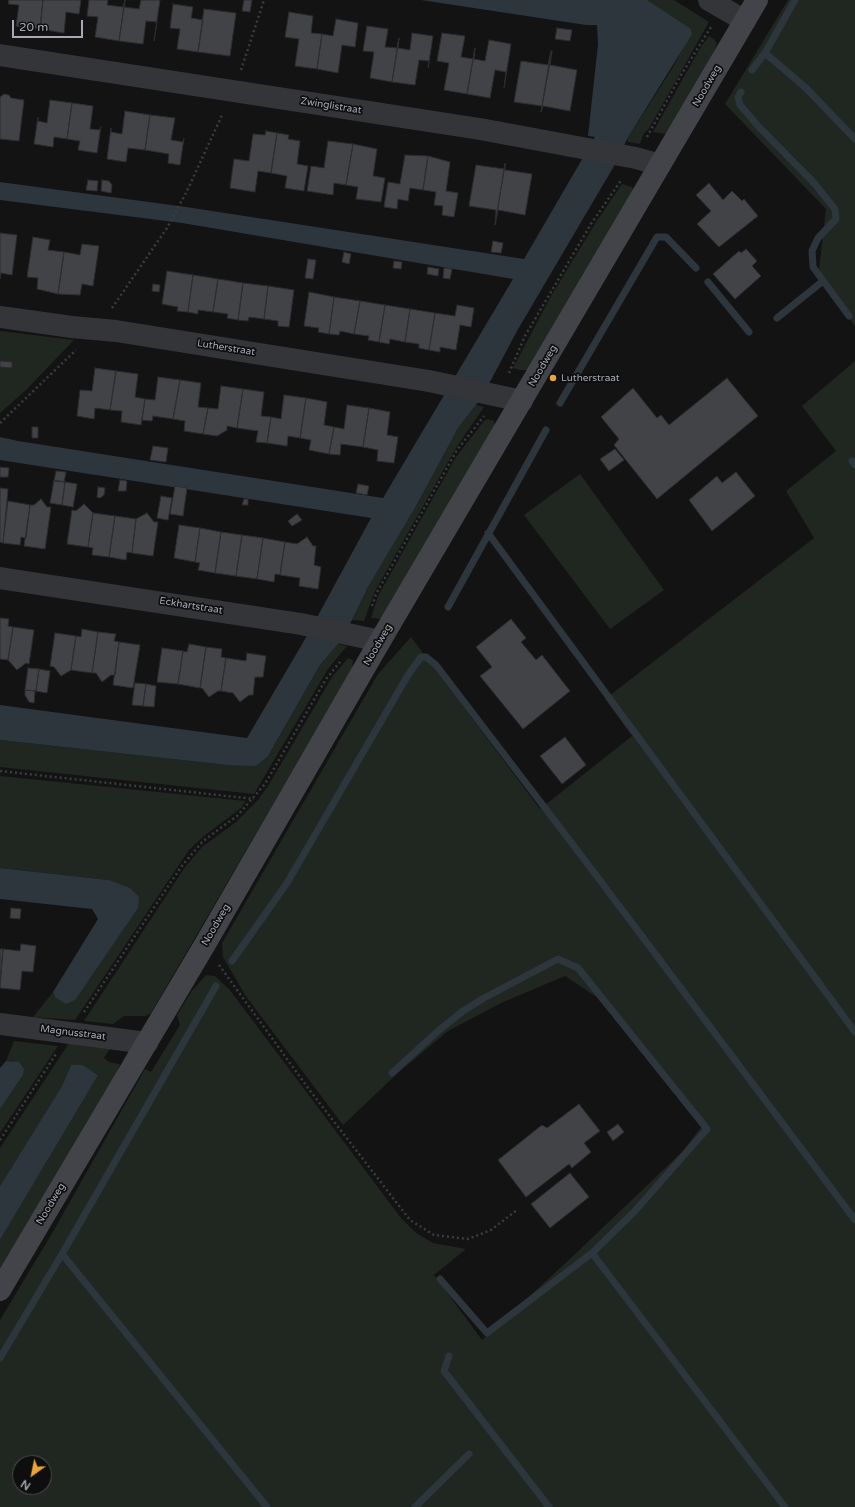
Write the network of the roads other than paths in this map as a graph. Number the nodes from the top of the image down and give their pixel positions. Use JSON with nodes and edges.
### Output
{"nodes":[{"id":1,"x":757,"y":0,"type":"edge"},
{"id":2,"x":717,"y":4,"type":"edge"},
{"id":3,"x":745,"y":21,"type":"junction"},
{"id":4,"x":0,"y":55,"type":"edge"},
{"id":5,"x":660,"y":165,"type":"junction"},
{"id":6,"x":0,"y":317,"type":"edge"},
{"id":7,"x":522,"y":401,"type":"junction"},
{"id":8,"x":0,"y":578,"type":"edge"},
{"id":9,"x":371,"y":638,"type":"junction"},
{"id":10,"x":0,"y":1024,"type":"edge"},
{"id":11,"x":147,"y":1043,"type":"junction"},
{"id":12,"x":0,"y":1290,"type":"edge"}],
"edges":[{"from":1,"to":3,"type":"main road","name":"Noodweg"},
{"from":2,"to":3,"type":"street"},
{"from":3,"to":5,"type":"main road","name":"Noodweg"},
{"from":4,"to":5,"type":"street","name":"Zwinglistraat"},
{"from":5,"to":7,"type":"main road","name":"Noodweg"},
{"from":6,"to":7,"type":"street","name":"Lutherstraat"},
{"from":7,"to":9,"type":"main road","name":"Noodweg"},
{"from":8,"to":9,"type":"street","name":"Eckhartstraat"},
{"from":9,"to":11,"type":"main road","name":"Noodweg"},
{"from":10,"to":11,"type":"street","name":"Magnusstraat"},
{"from":11,"to":12,"type":"main road","name":"Noodweg"}]}
